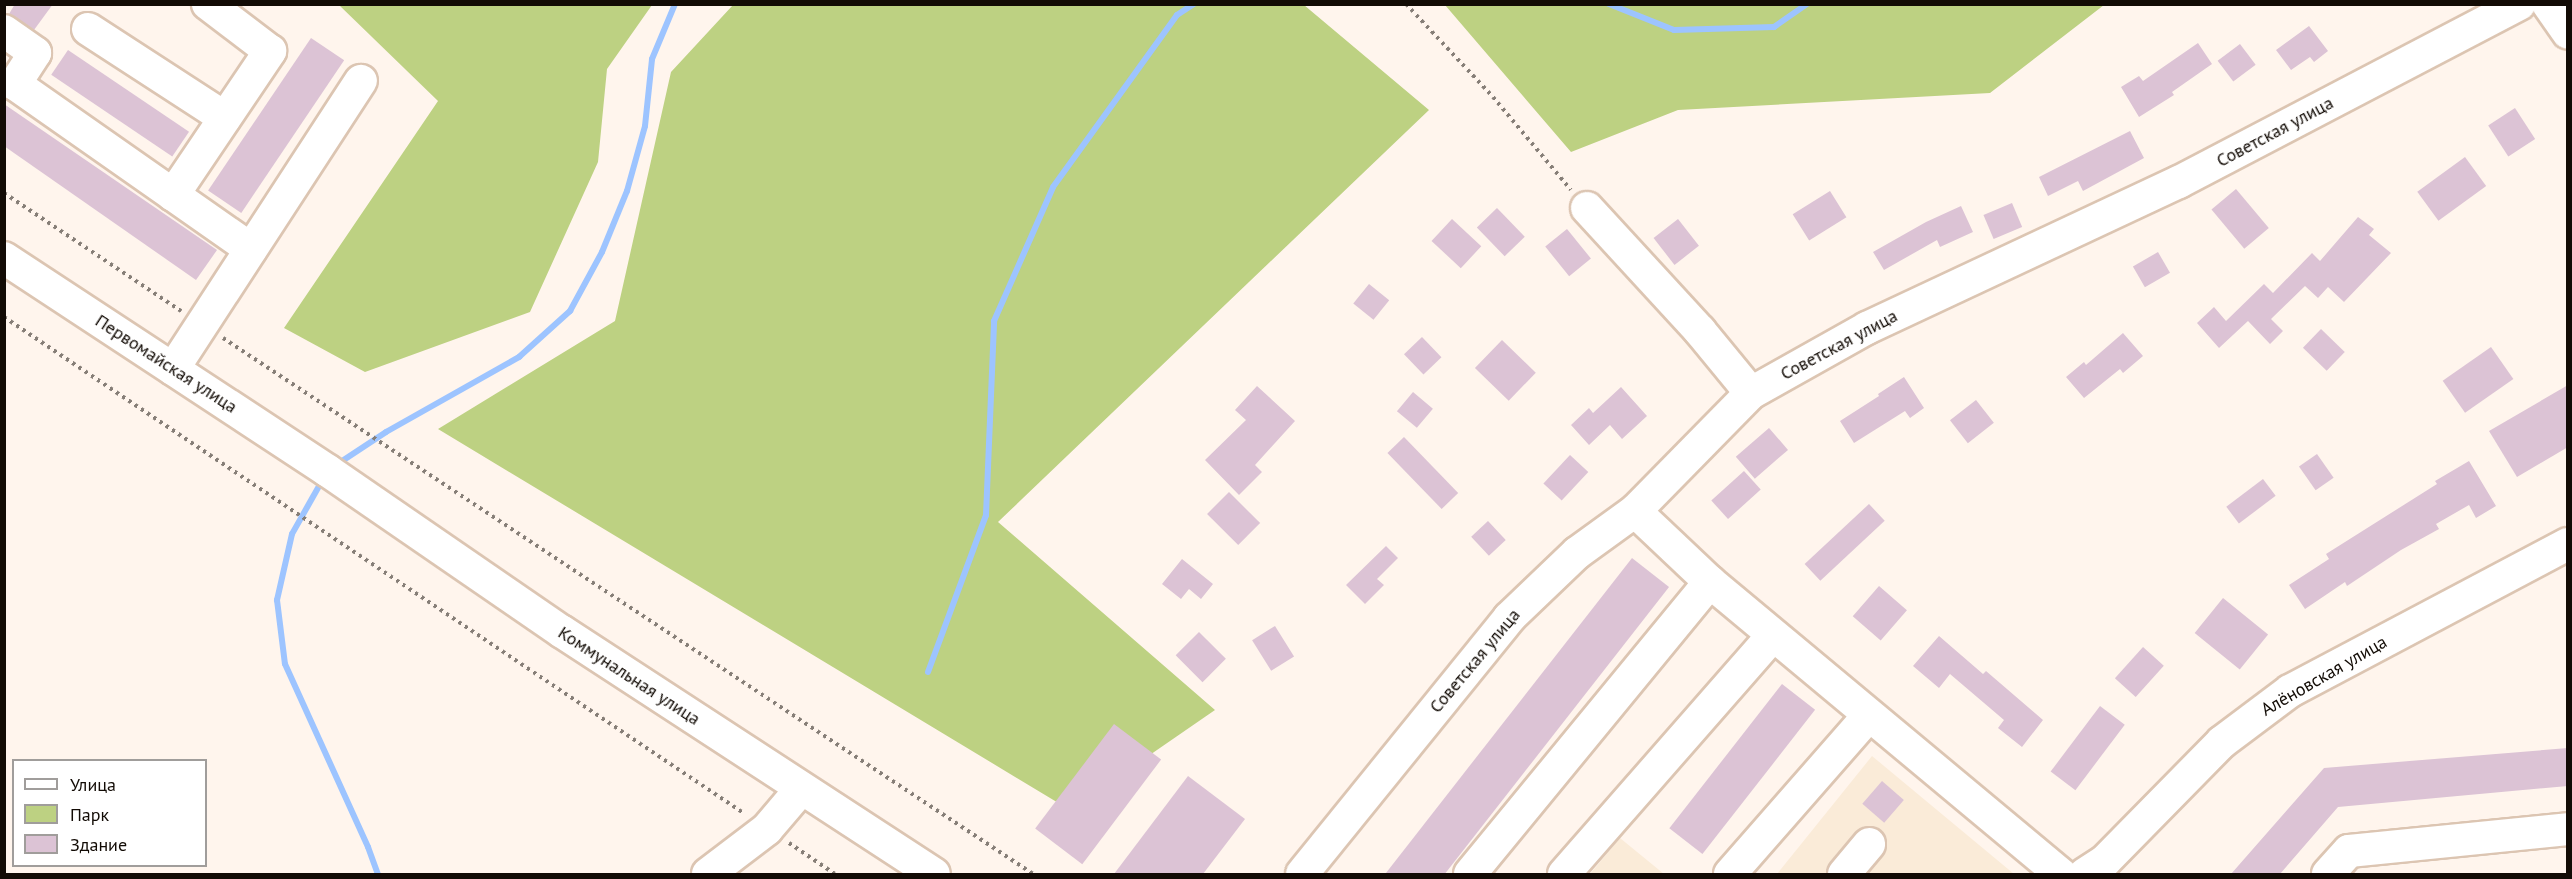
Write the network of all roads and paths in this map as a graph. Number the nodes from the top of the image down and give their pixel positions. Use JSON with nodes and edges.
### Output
{"nodes":[{"id":1,"x":208,"y":4,"type":"edge"},
{"id":2,"x":1406,"y":4,"type":"edge"},
{"id":3,"x":2519,"y":4,"type":"edge"},
{"id":4,"x":2548,"y":4,"type":"edge"},
{"id":5,"x":88,"y":29,"type":"dead end"},
{"id":6,"x":4,"y":31,"type":"edge"},
{"id":7,"x":2568,"y":33,"type":"edge"},
{"id":8,"x":361,"y":81,"type":"dead end"},
{"id":9,"x":225,"y":118,"type":"junction"},
{"id":10,"x":4,"y":194,"type":"edge"},
{"id":11,"x":173,"y":195,"type":"junction"},
{"id":12,"x":1587,"y":208,"type":"joint"},
{"id":13,"x":251,"y":249,"type":"junction"},
{"id":14,"x":4,"y":258,"type":"edge"},
{"id":15,"x":4,"y":317,"type":"edge"},
{"id":16,"x":202,"y":324,"type":"junction"},
{"id":17,"x":173,"y":369,"type":"junction"},
{"id":18,"x":1751,"y":393,"type":"junction"},
{"id":19,"x":328,"y":471,"type":"joint"},
{"id":20,"x":1635,"y":511,"type":"junction"},
{"id":21,"x":2568,"y":544,"type":"edge"},
{"id":22,"x":1710,"y":582,"type":"junction"},
{"id":23,"x":1773,"y":635,"type":"junction"},
{"id":24,"x":1869,"y":715,"type":"junction"},
{"id":25,"x":801,"y":789,"type":"junction"},
{"id":26,"x":767,"y":829,"type":"junction"},
{"id":27,"x":2568,"y":829,"type":"edge"},
{"id":28,"x":1869,"y":844,"type":"dead end"},
{"id":29,"x":718,"y":872,"type":"edge"},
{"id":30,"x":835,"y":874,"type":"edge"},
{"id":31,"x":934,"y":874,"type":"edge"},
{"id":32,"x":1033,"y":874,"type":"edge"},
{"id":33,"x":1302,"y":874,"type":"edge"},
{"id":34,"x":1470,"y":874,"type":"edge"},
{"id":35,"x":1564,"y":874,"type":"edge"},
{"id":36,"x":1730,"y":874,"type":"edge"},
{"id":37,"x":1844,"y":874,"type":"edge"},
{"id":38,"x":2061,"y":874,"type":"edge"},
{"id":39,"x":2085,"y":874,"type":"edge"},
{"id":40,"x":2328,"y":874,"type":"edge"}],
"edges":[{"from":1,"to":9,"type":"street"},
{"from":2,"to":12,"type":"path"},
{"from":3,"to":18,"type":"street","name":"Советская улица"},
{"from":4,"to":7,"type":"street"},
{"from":5,"to":9,"type":"street"},
{"from":6,"to":11,"type":"street"},
{"from":8,"to":13,"type":"street"},
{"from":9,"to":11,"type":"street"},
{"from":10,"to":16,"type":"path"},
{"from":11,"to":13,"type":"street"},
{"from":12,"to":18,"type":"street"},
{"from":13,"to":16,"type":"street"},
{"from":14,"to":17,"type":"street","name":"Первомайская улица"},
{"from":15,"to":26,"type":"path"},
{"from":16,"to":17,"type":"street"},
{"from":16,"to":32,"type":"path"},
{"from":17,"to":19,"type":"street","name":"Первомайская улица"},
{"from":18,"to":20,"type":"street","name":"Советская улица"},
{"from":19,"to":25,"type":"street","name":"Коммунальная улица"},
{"from":20,"to":22,"type":"street"},
{"from":20,"to":33,"type":"street","name":"Советская улица"},
{"from":21,"to":39,"type":"street","name":"Алёновская улица"},
{"from":22,"to":23,"type":"street"},
{"from":22,"to":34,"type":"street"},
{"from":23,"to":24,"type":"street"},
{"from":23,"to":35,"type":"street"},
{"from":24,"to":36,"type":"street"},
{"from":24,"to":38,"type":"street"},
{"from":25,"to":26,"type":"street"},
{"from":25,"to":31,"type":"street","name":"Коммунальная улица"},
{"from":26,"to":29,"type":"street"},
{"from":26,"to":30,"type":"path"},
{"from":27,"to":40,"type":"street"},
{"from":28,"to":37,"type":"street"}]}
